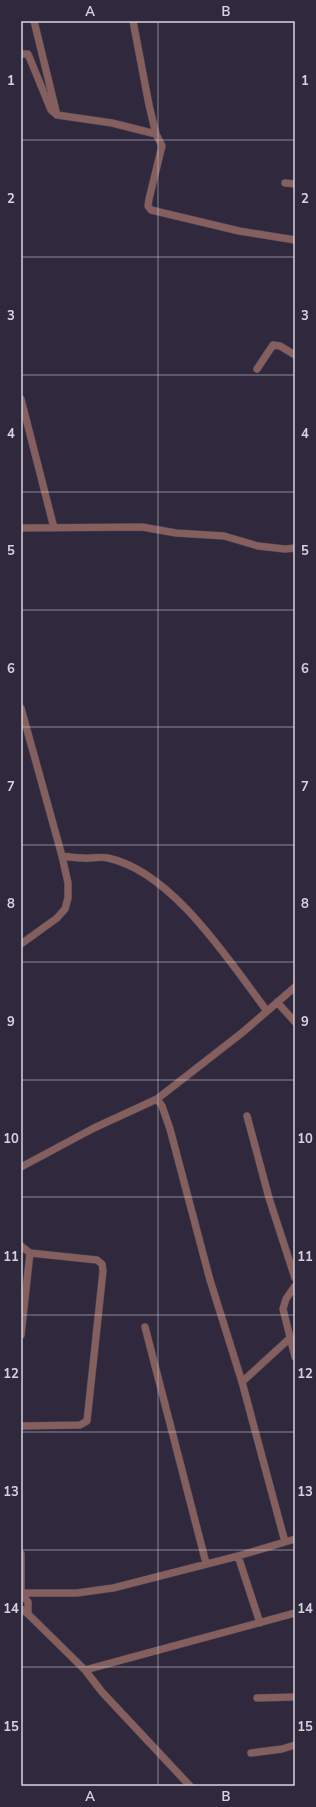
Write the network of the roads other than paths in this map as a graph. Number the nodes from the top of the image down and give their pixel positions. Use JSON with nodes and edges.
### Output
{"nodes":[{"id":1,"x":34,"y":21,"type":"edge"},
{"id":2,"x":134,"y":21,"type":"edge"},
{"id":3,"x":21,"y":54,"type":"edge"},
{"id":4,"x":57,"y":115,"type":"junction"},
{"id":5,"x":156,"y":134,"type":"junction"},
{"id":6,"x":285,"y":183,"type":"dead end"},
{"id":7,"x":295,"y":184,"type":"edge"},
{"id":8,"x":295,"y":240,"type":"edge"},
{"id":9,"x":295,"y":355,"type":"edge"},
{"id":10,"x":257,"y":369,"type":"dead end"},
{"id":11,"x":21,"y":399,"type":"edge"},
{"id":12,"x":21,"y":528,"type":"edge"},
{"id":13,"x":54,"y":528,"type":"junction"},
{"id":14,"x":295,"y":548,"type":"edge"},
{"id":15,"x":21,"y":708,"type":"edge"},
{"id":16,"x":62,"y":856,"type":"junction"},
{"id":17,"x":21,"y":944,"type":"edge"},
{"id":18,"x":295,"y":987,"type":"edge"},
{"id":19,"x":278,"y":1002,"type":"junction"},
{"id":20,"x":267,"y":1011,"type":"junction"},
{"id":21,"x":295,"y":1022,"type":"edge"},
{"id":22,"x":157,"y":1099,"type":"junction"},
{"id":23,"x":247,"y":1116,"type":"dead end"},
{"id":24,"x":21,"y":1167,"type":"edge"},
{"id":25,"x":21,"y":1246,"type":"edge"},
{"id":26,"x":292,"y":1252,"type":"edge"},
{"id":27,"x":30,"y":1253,"type":"junction"},
{"id":28,"x":295,"y":1278,"type":"edge"},
{"id":29,"x":295,"y":1286,"type":"edge"},
{"id":30,"x":145,"y":1327,"type":"dead end"},
{"id":31,"x":21,"y":1335,"type":"edge"},
{"id":32,"x":290,"y":1338,"type":"junction"},
{"id":33,"x":295,"y":1357,"type":"edge"},
{"id":34,"x":242,"y":1382,"type":"junction"},
{"id":35,"x":21,"y":1426,"type":"edge"},
{"id":36,"x":295,"y":1539,"type":"edge"},
{"id":37,"x":286,"y":1542,"type":"junction"},
{"id":38,"x":21,"y":1554,"type":"edge"},
{"id":39,"x":238,"y":1556,"type":"junction"},
{"id":40,"x":206,"y":1563,"type":"junction"},
{"id":41,"x":21,"y":1593,"type":"edge"},
{"id":42,"x":21,"y":1609,"type":"edge"},
{"id":43,"x":295,"y":1613,"type":"edge"},
{"id":44,"x":28,"y":1614,"type":"junction"},
{"id":45,"x":260,"y":1623,"type":"junction"},
{"id":46,"x":85,"y":1670,"type":"junction"},
{"id":47,"x":295,"y":1697,"type":"edge"},
{"id":48,"x":257,"y":1698,"type":"dead end"},
{"id":49,"x":295,"y":1745,"type":"edge"},
{"id":50,"x":251,"y":1753,"type":"dead end"},
{"id":51,"x":190,"y":1786,"type":"edge"}],
"edges":[{"from":1,"to":4,"type":"street"},
{"from":2,"to":5,"type":"street"},
{"from":3,"to":4,"type":"street"},
{"from":4,"to":5,"type":"street"},
{"from":5,"to":8,"type":"street"},
{"from":6,"to":7,"type":"street"},
{"from":9,"to":10,"type":"street"},
{"from":11,"to":13,"type":"street"},
{"from":12,"to":13,"type":"street"},
{"from":13,"to":14,"type":"street"},
{"from":15,"to":16,"type":"street"},
{"from":16,"to":17,"type":"street"},
{"from":16,"to":20,"type":"street"},
{"from":18,"to":19,"type":"street"},
{"from":19,"to":20,"type":"street"},
{"from":19,"to":21,"type":"street"},
{"from":20,"to":22,"type":"street"},
{"from":22,"to":24,"type":"street"},
{"from":22,"to":34,"type":"street"},
{"from":23,"to":26,"type":"street"},
{"from":25,"to":27,"type":"street"},
{"from":26,"to":28,"type":"street"},
{"from":27,"to":31,"type":"street"},
{"from":27,"to":35,"type":"street"},
{"from":29,"to":32,"type":"street"},
{"from":30,"to":40,"type":"street"},
{"from":32,"to":33,"type":"street"},
{"from":32,"to":34,"type":"street"},
{"from":34,"to":37,"type":"street"},
{"from":36,"to":37,"type":"street"},
{"from":37,"to":39,"type":"street"},
{"from":38,"to":41,"type":"street"},
{"from":39,"to":40,"type":"street"},
{"from":39,"to":45,"type":"street"},
{"from":40,"to":41,"type":"street"},
{"from":41,"to":44,"type":"street"},
{"from":42,"to":44,"type":"street"},
{"from":43,"to":45,"type":"street"},
{"from":44,"to":46,"type":"street"},
{"from":45,"to":46,"type":"street"},
{"from":46,"to":51,"type":"street"},
{"from":47,"to":48,"type":"street"},
{"from":49,"to":50,"type":"street"}]}
